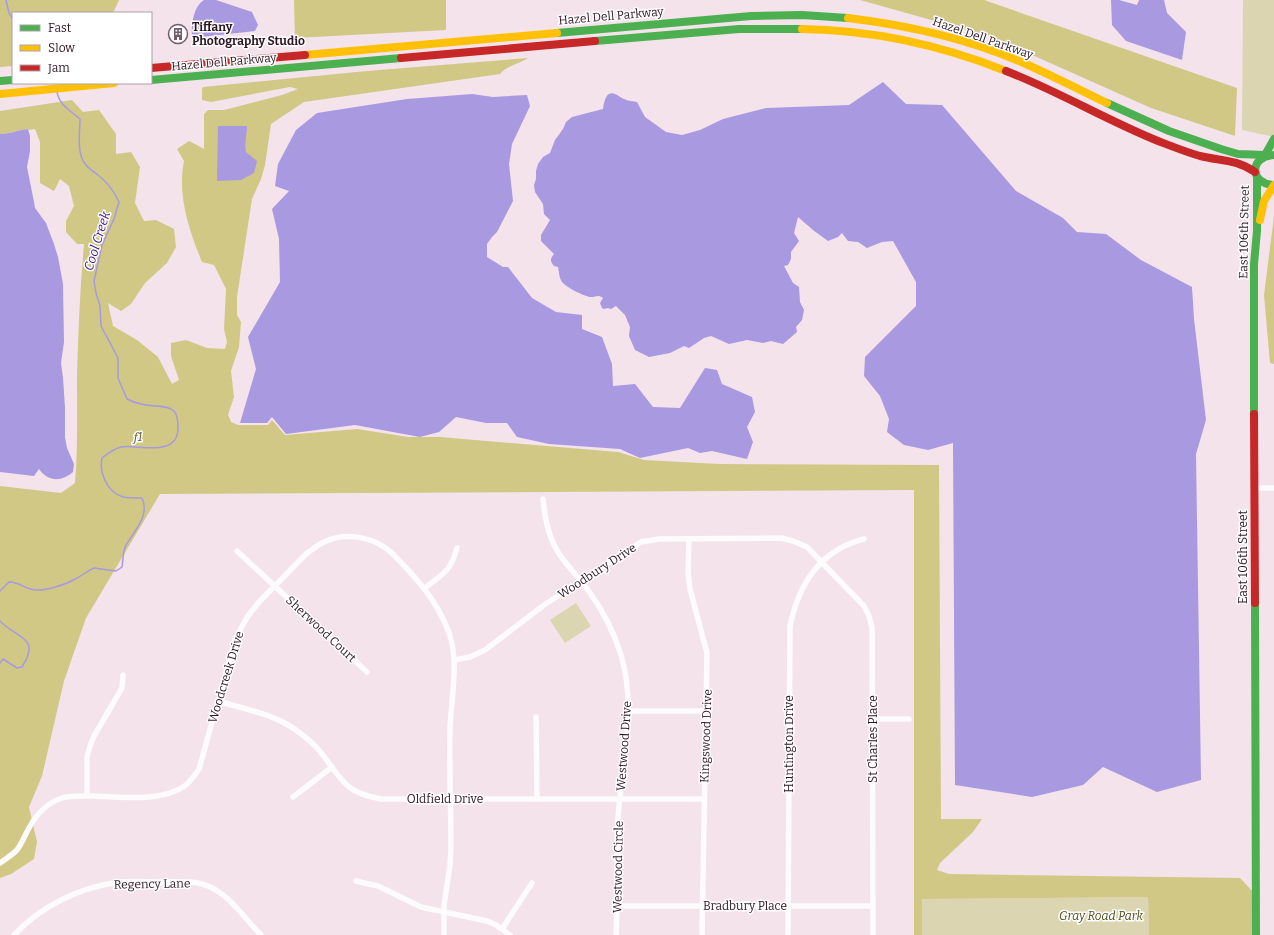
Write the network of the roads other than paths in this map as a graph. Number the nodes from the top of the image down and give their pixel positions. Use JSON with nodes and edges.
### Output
{"nodes":[{"id":1,"x":152,"y":68,"type":"edge"},
{"id":2,"x":12,"y":80,"type":"edge"},
{"id":3,"x":152,"y":80,"type":"edge"},
{"id":4,"x":0,"y":81,"type":"edge"},
{"id":5,"x":103,"y":84,"type":"edge"},
{"id":6,"x":0,"y":94,"type":"edge"},
{"id":7,"x":1274,"y":139,"type":"edge"},
{"id":8,"x":1265,"y":155,"type":"junction"},
{"id":9,"x":1274,"y":155,"type":"edge"},
{"id":10,"x":1256,"y":175,"type":"junction"},
{"id":11,"x":1274,"y":185,"type":"edge"},
{"id":12,"x":1257,"y":230,"type":"junction"},
{"id":13,"x":1255,"y":488,"type":"junction"},
{"id":14,"x":1274,"y":488,"type":"edge"},
{"id":15,"x":543,"y":498,"type":"dead end"},
{"id":16,"x":688,"y":539,"type":"junction"},
{"id":17,"x":864,"y":539,"type":"dead end"},
{"id":18,"x":457,"y":548,"type":"dead end"},
{"id":19,"x":237,"y":551,"type":"dead end"},
{"id":20,"x":822,"y":562,"type":"junction"},
{"id":21,"x":580,"y":581,"type":"junction"},
{"id":22,"x":275,"y":586,"type":"junction"},
{"id":23,"x":425,"y":588,"type":"junction"},
{"id":24,"x":454,"y":660,"type":"junction"},
{"id":25,"x":367,"y":672,"type":"dead end"},
{"id":26,"x":123,"y":674,"type":"dead end"},
{"id":27,"x":218,"y":701,"type":"junction"},
{"id":28,"x":628,"y":711,"type":"junction"},
{"id":29,"x":707,"y":711,"type":"junction"},
{"id":30,"x":536,"y":717,"type":"dead end"},
{"id":31,"x":873,"y":719,"type":"junction"},
{"id":32,"x":908,"y":719,"type":"dead end"},
{"id":33,"x":332,"y":767,"type":"junction"},
{"id":34,"x":87,"y":796,"type":"junction"},
{"id":35,"x":293,"y":797,"type":"dead end"},
{"id":36,"x":451,"y":798,"type":"junction"},
{"id":37,"x":537,"y":799,"type":"junction"},
{"id":38,"x":620,"y":799,"type":"junction"},
{"id":39,"x":704,"y":799,"type":"junction"},
{"id":40,"x":0,"y":863,"type":"edge"},
{"id":41,"x":356,"y":882,"type":"dead end"},
{"id":42,"x":532,"y":883,"type":"dead end"},
{"id":43,"x":617,"y":906,"type":"junction"},
{"id":44,"x":702,"y":906,"type":"junction"},
{"id":45,"x":788,"y":906,"type":"junction"},
{"id":46,"x":873,"y":906,"type":"junction"},
{"id":47,"x":444,"y":912,"type":"junction"},
{"id":48,"x":502,"y":929,"type":"junction"},
{"id":49,"x":14,"y":935,"type":"edge"},
{"id":50,"x":261,"y":935,"type":"edge"},
{"id":51,"x":444,"y":935,"type":"edge"},
{"id":52,"x":510,"y":935,"type":"edge"},
{"id":53,"x":616,"y":935,"type":"edge"},
{"id":54,"x":702,"y":935,"type":"edge"},
{"id":55,"x":788,"y":935,"type":"edge"},
{"id":56,"x":873,"y":935,"type":"edge"},
{"id":57,"x":1256,"y":935,"type":"edge"}],
"edges":[{"from":1,"to":8,"type":"main road","name":"Hazel Dell Parkway"},
{"from":2,"to":4,"type":"main road"},
{"from":3,"to":10,"type":"main road","name":"Hazel Dell Parkway"},
{"from":5,"to":6,"type":"main road"},
{"from":7,"to":8,"type":"main road"},
{"from":8,"to":9,"type":"main road","name":"Hazel Dell Parkway"},
{"from":8,"to":10,"type":"main road"},
{"from":10,"to":11,"type":"main road","name":"Hazel Dell Parkway"},
{"from":10,"to":12,"type":"main road","name":"East 106th Street"},
{"from":11,"to":12,"type":"main road"},
{"from":12,"to":13,"type":"main road","name":"East 106th Street"},
{"from":13,"to":14,"type":"street"},
{"from":13,"to":57,"type":"main road","name":"East 106th Street"},
{"from":15,"to":21,"type":"street","name":"Westwood Drive"},
{"from":16,"to":20,"type":"street","name":"Woodbury Drive"},
{"from":16,"to":21,"type":"street","name":"Woodbury Drive"},
{"from":16,"to":29,"type":"street","name":"Kingswood Drive"},
{"from":17,"to":20,"type":"street","name":"Huntington Drive"},
{"from":18,"to":23,"type":"street"},
{"from":19,"to":22,"type":"street","name":"Sherwood Court"},
{"from":20,"to":31,"type":"street","name":"St Charles Place"},
{"from":20,"to":45,"type":"street","name":"Huntington Drive"},
{"from":21,"to":24,"type":"street","name":"Woodbury Drive"},
{"from":21,"to":28,"type":"street","name":"Westwood Drive"},
{"from":22,"to":23,"type":"street","name":"Woodcreek Drive"},
{"from":22,"to":25,"type":"street","name":"Sherwood Court"},
{"from":22,"to":27,"type":"street","name":"Woodcreek Drive"},
{"from":23,"to":24,"type":"street","name":"Woodcreek Drive"},
{"from":24,"to":36,"type":"street","name":"Woodcreek Drive"},
{"from":26,"to":34,"type":"street"},
{"from":27,"to":33,"type":"street","name":"Oldfield Drive"},
{"from":27,"to":34,"type":"street","name":"Woodcreek Drive"},
{"from":28,"to":29,"type":"street"},
{"from":28,"to":38,"type":"street","name":"Westwood Drive"},
{"from":29,"to":39,"type":"street","name":"Kingswood Drive"},
{"from":30,"to":37,"type":"street"},
{"from":31,"to":32,"type":"street"},
{"from":31,"to":46,"type":"street","name":"St Charles Place"},
{"from":33,"to":35,"type":"street"},
{"from":33,"to":36,"type":"street","name":"Oldfield Drive"},
{"from":34,"to":40,"type":"street","name":"Woodcreek Drive"},
{"from":36,"to":37,"type":"street","name":"Oldfield Drive"},
{"from":36,"to":47,"type":"street","name":"Woodcreek Drive"},
{"from":37,"to":38,"type":"street","name":"Oldfield Drive"},
{"from":38,"to":39,"type":"street","name":"Oldfield Drive"},
{"from":38,"to":43,"type":"street","name":"Westwood Circle"},
{"from":39,"to":44,"type":"street","name":"Kingswood Drive"},
{"from":41,"to":47,"type":"street"},
{"from":42,"to":48,"type":"street"},
{"from":43,"to":44,"type":"street","name":"Bradbury Place"},
{"from":43,"to":53,"type":"street","name":"Westwood Circle"},
{"from":44,"to":45,"type":"street","name":"Bradbury Place"},
{"from":44,"to":54,"type":"street","name":"Kingswood Drive"},
{"from":45,"to":46,"type":"street","name":"Bradbury Place"},
{"from":45,"to":55,"type":"street","name":"Huntington Drive"},
{"from":46,"to":56,"type":"street","name":"St Charles Place"},
{"from":47,"to":48,"type":"street"},
{"from":47,"to":51,"type":"street","name":"Woodcreek Drive"},
{"from":48,"to":52,"type":"street"},
{"from":49,"to":50,"type":"street","name":"Regency Lane"}]}
